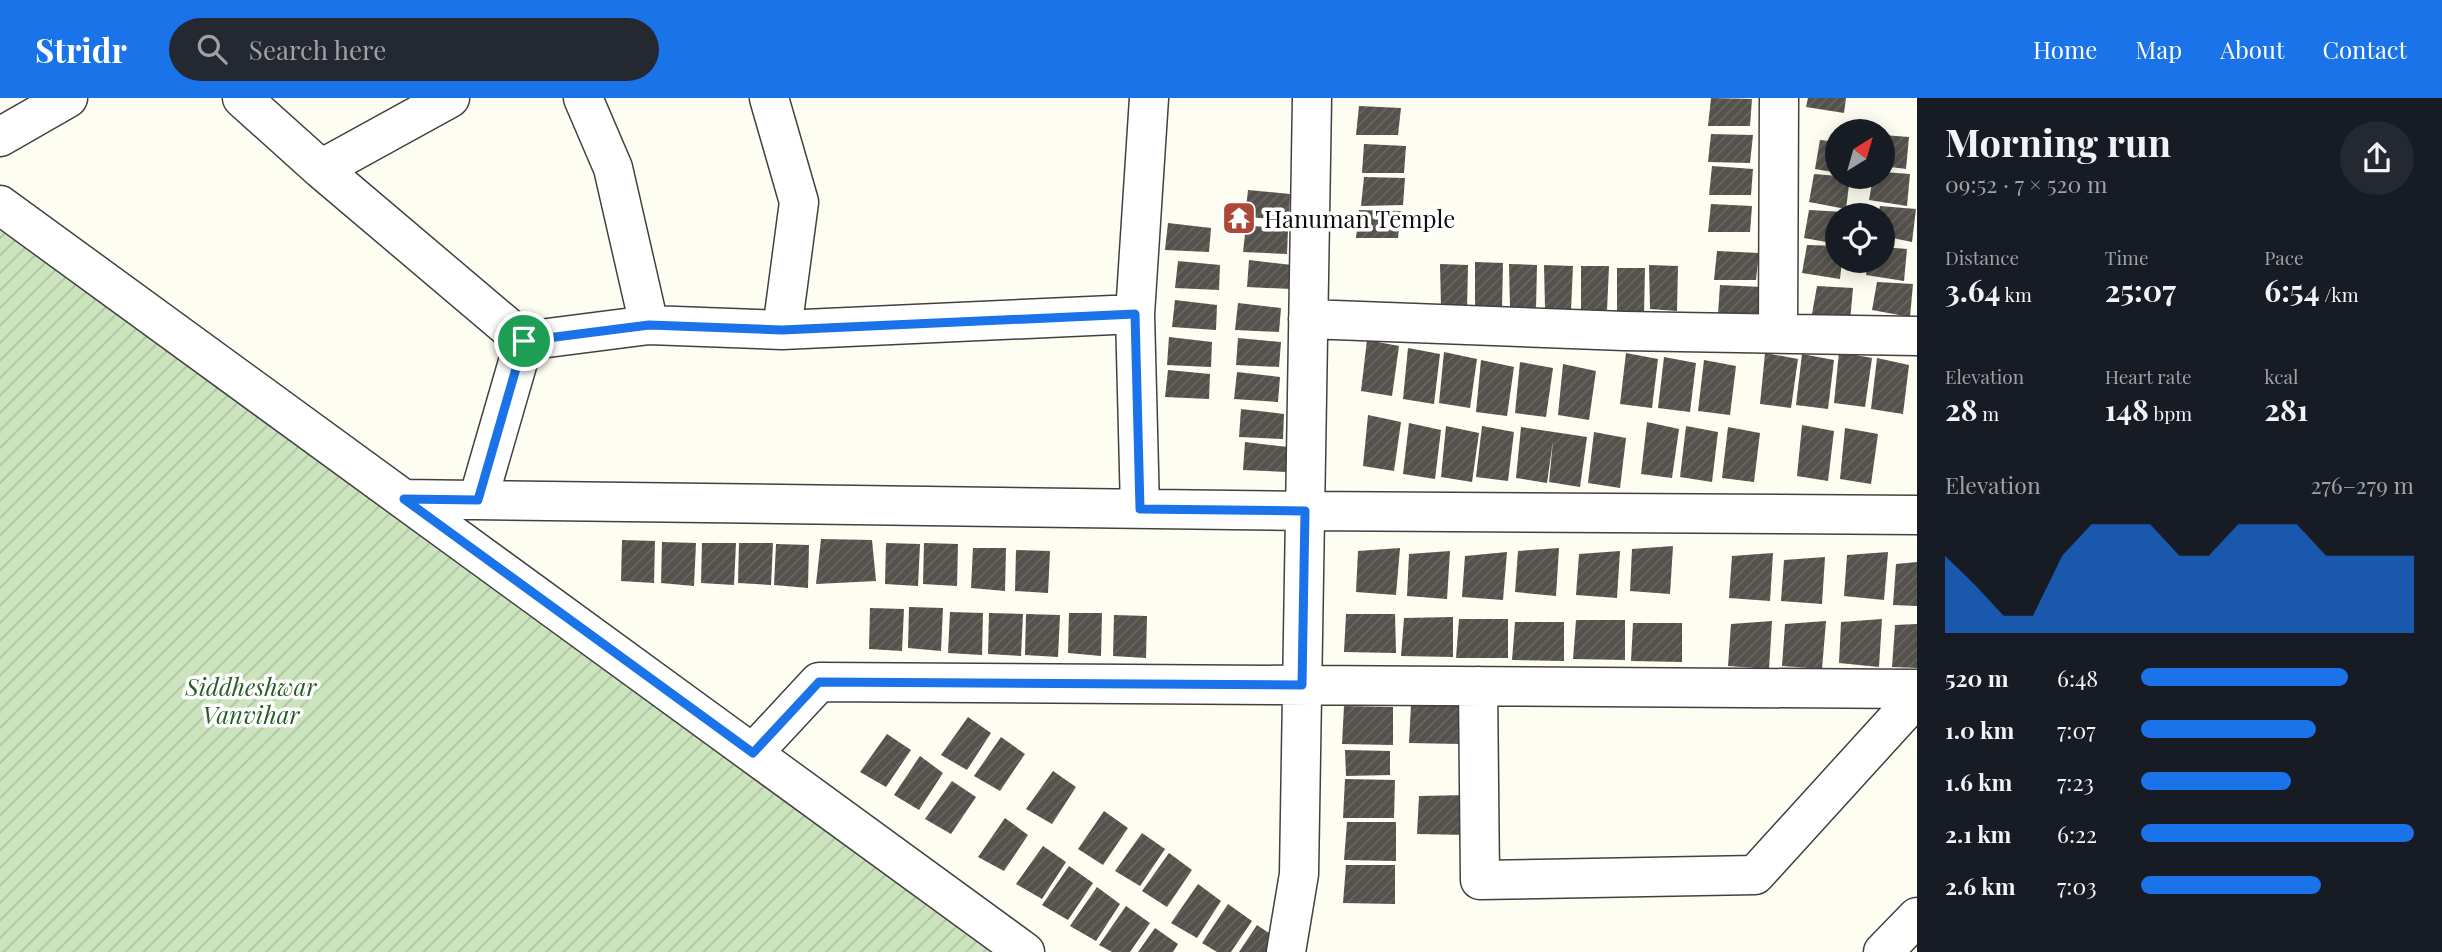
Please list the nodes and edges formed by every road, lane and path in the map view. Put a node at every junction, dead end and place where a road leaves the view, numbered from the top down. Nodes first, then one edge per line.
1 (68, 98) edge
2 (242, 98) edge
3 (450, 98) edge
4 (583, 98) edge
5 (769, 98) edge
6 (1149, 98) edge
7 (1312, 98) edge
8 (1779, 98) edge
9 (0, 137) edge
10 (321, 169) junction
11 (0, 205) edge
12 (1135, 314) junction
13 (1308, 318) junction
14 (649, 325) junction
15 (782, 330) junction
16 (1779, 332) junction
17 (1917, 336) edge
18 (524, 341) junction
19 (404, 499) junction
20 (478, 500) junction
21 (1140, 509) junction
22 (1305, 511) junction
23 (1917, 515) edge
24 (1302, 685) junction
25 (1478, 686) junction
26 (1917, 689) edge
27 (1917, 697) edge
28 (753, 753) junction
29 (1917, 917) edge
30 (1025, 952) edge
31 (1286, 952) edge
32 (1883, 952) edge

1 - 9 street
2 - 10 street
3 - 10 street
4 - 14 street
5 - 15 street
6 - 12 street
7 - 13 street
8 - 16 street
10 - 18 street
11 - 19 street
12 - 15 street
12 - 21 street
13 - 16 street
13 - 22 street
14 - 15 street
14 - 18 street
16 - 17 street
18 - 20 street
19 - 20 street
19 - 28 street
20 - 21 street
21 - 22 street
22 - 23 street
22 - 24 street
24 - 25 street
24 - 28 street
24 - 31 street
25 - 26 street
25 - 27 street
28 - 30 street
29 - 32 street

